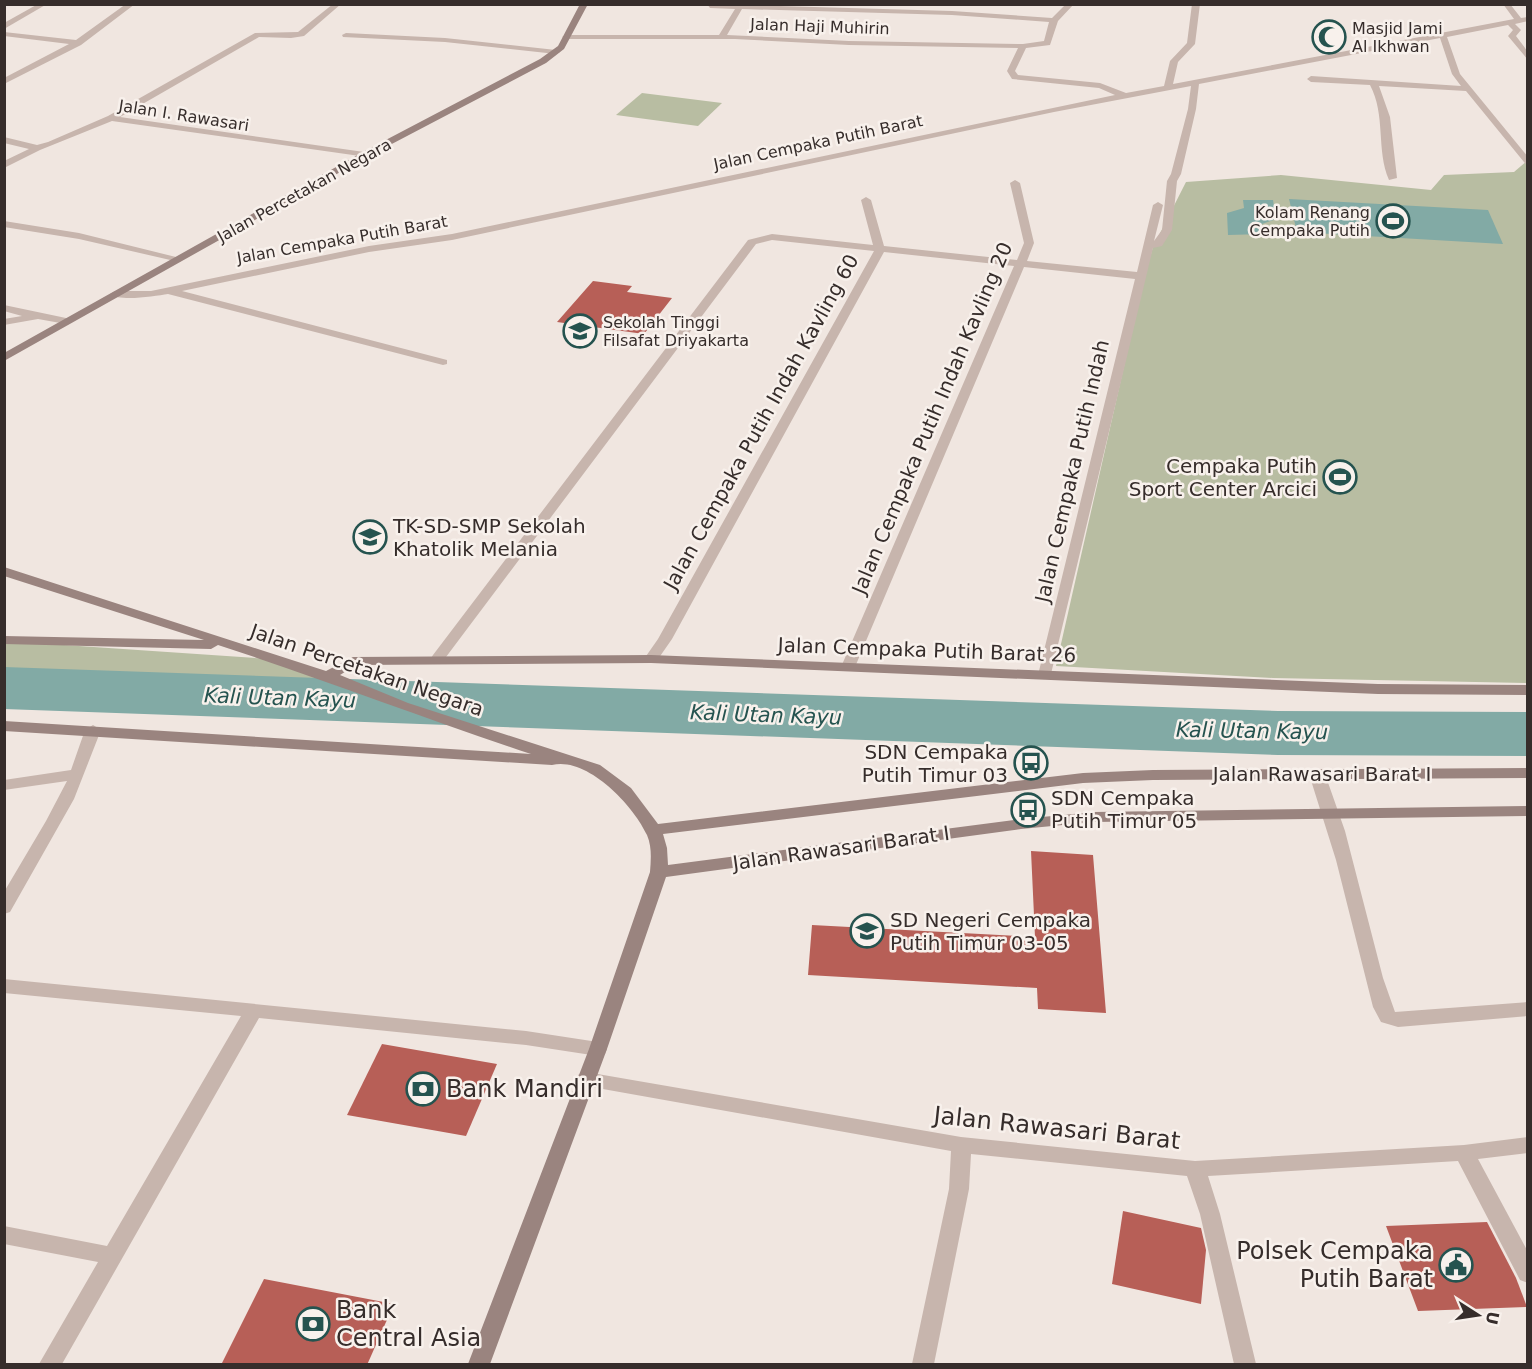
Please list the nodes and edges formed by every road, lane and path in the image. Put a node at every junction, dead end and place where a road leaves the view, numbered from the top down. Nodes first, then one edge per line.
1 (44, 4) edge
2 (132, 4) edge
3 (338, 4) edge
4 (584, 4) edge
5 (1071, 4) edge
6 (1196, 4) edge
7 (1506, 4) edge
8 (710, 6) edge
9 (740, 7) junction
10 (1054, 20) junction
11 (1518, 23) edge
12 (4, 27) edge
13 (1527, 31) edge
14 (4, 34) edge
15 (346, 35) dead end
16 (1443, 36) junction
17 (566, 37) junction
18 (722, 37) junction
19 (78, 43) junction
20 (1023, 46) junction
21 (556, 52) junction
22 (1527, 58) edge
23 (1311, 79) dead end
24 (4, 82) edge
25 (1372, 83) junction
26 (1194, 84) junction
27 (1167, 89) junction
28 (1467, 89) junction
29 (1126, 96) junction
30 (111, 118) junction
31 (4, 140) edge
32 (1510, 141) junction
33 (1527, 141) edge
34 (37, 147) junction
35 (364, 155) junction
36 (1527, 164) edge
37 (4, 165) edge
38 (1392, 178) dead end
39 (1015, 183) dead end
40 (866, 200) dead end
41 (1158, 205) dead end
42 (4, 224) edge
43 (1149, 245) junction
44 (880, 250) junction
45 (179, 259) junction
46 (1020, 265) junction
47 (1140, 276) junction
48 (168, 290) junction
49 (115, 294) junction
50 (4, 308) edge
51 (38, 316) junction
52 (66, 321) junction
53 (4, 322) edge
54 (4, 358) edge
55 (443, 362) dead end
56 (4, 571) edge
57 (4, 640) edge
58 (227, 645) junction
59 (438, 658) junction
60 (651, 659) junction
61 (848, 667) junction
62 (1046, 675) junction
63 (328, 676) junction
64 (1527, 690) edge
65 (4, 726) edge
66 (93, 730) junction
67 (571, 761) junction
68 (1527, 772) edge
69 (77, 774) junction
70 (1317, 774) junction
71 (4, 785) edge
72 (1527, 811) edge
73 (1332, 814) junction
74 (652, 830) junction
75 (659, 872) junction
76 (4, 908) edge
77 (4, 986) edge
78 (1527, 1009) edge
79 (253, 1012) junction
80 (598, 1049) junction
81 (585, 1079) junction
82 (961, 1145) junction
83 (1527, 1145) edge
84 (1464, 1154) junction
85 (1195, 1169) junction
86 (4, 1235) edge
87 (114, 1256) junction
88 (1527, 1274) edge
89 (51, 1365) edge
90 (478, 1365) edge
91 (923, 1365) edge
92 (1245, 1365) edge

1 - 12 street
2 - 19 street
3 - 30 street
4 - 17 street, Jalan Percetakan Negara
5 - 10 street
6 - 27 street
7 - 11 street
8 - 9 street
9 - 10 street
9 - 18 street
10 - 20 street, Jalan Haji Muhirin
11 - 13 street, Jalan Cempaka Putih Barat
11 - 16 street, Jalan Cempaka Putih Barat
11 - 22 street
14 - 19 street
15 - 21 street
16 - 26 street, Jalan Cempaka Putih Barat
16 - 28 street
17 - 18 street, Jalan Haji Muhirin
17 - 21 street, Jalan Percetakan Negara
18 - 20 street, Jalan Haji Muhirin
19 - 24 street
20 - 29 street
21 - 35 street, Jalan Percetakan Negara
23 - 25 street
25 - 28 street
25 - 38 street
26 - 27 street, Jalan Cempaka Putih Barat
26 - 43 street
27 - 29 street, Jalan Cempaka Putih Barat
28 - 32 street
29 - 48 street, Jalan Cempaka Putih Barat
30 - 34 street, Jalan I. Rawasari
30 - 35 street, Jalan I. Rawasari
31 - 34 street
32 - 33 street
32 - 36 street
34 - 37 street, Jalan I. Rawasari
35 - 45 street, Jalan Percetakan Negara
39 - 46 street, Jalan Cempaka Putih Indah Kavling 20
40 - 44 street, Jalan Cempaka Putih Indah Kavling 60
41 - 43 street, Jalan Cempaka Putih Indah
42 - 45 street
43 - 47 street, Jalan Cempaka Putih Indah
44 - 46 street
44 - 59 street
44 - 60 street, Jalan Cempaka Putih Indah Kavling 60
45 - 49 street, Jalan Percetakan Negara
46 - 47 street
46 - 61 street, Jalan Cempaka Putih Indah Kavling 20
47 - 62 street, Jalan Cempaka Putih Indah
48 - 49 street, Jalan Cempaka Putih Barat
48 - 55 street
49 - 52 street, Jalan Percetakan Negara
50 - 51 street
51 - 52 street
51 - 53 street
52 - 54 street, Jalan Percetakan Negara
56 - 58 street, Jalan Percetakan Negara
57 - 58 street
58 - 63 street, Jalan Percetakan Negara
59 - 60 street, Jalan Cempaka Putih Barat 26
59 - 63 street, Jalan Cempaka Putih Barat 26
60 - 61 street, Jalan Cempaka Putih Barat 26
61 - 62 street, Jalan Cempaka Putih Barat 26
62 - 64 street, Jalan Cempaka Putih Barat 26
63 - 67 street, Jalan Percetakan Negara
65 - 66 street
66 - 67 street
66 - 69 street
67 - 74 street, Jalan Percetakan Negara
68 - 70 street, Jalan Rawasari Barat I
69 - 71 street
69 - 76 street
70 - 73 street
70 - 74 street, Jalan Rawasari Barat I
72 - 73 street, Jalan Rawasari Barat I
73 - 75 street, Jalan Rawasari Barat I
73 - 78 street
74 - 75 street, Jalan Percetakan Negara
75 - 80 street
77 - 79 street
79 - 80 street
79 - 87 street
80 - 81 street
81 - 82 street, Jalan Rawasari Barat
81 - 90 street
82 - 85 street, Jalan Rawasari Barat
82 - 91 street
83 - 84 street, Jalan Rawasari Barat
84 - 85 street, Jalan Rawasari Barat
84 - 88 street
85 - 92 street
86 - 87 street
87 - 89 street

